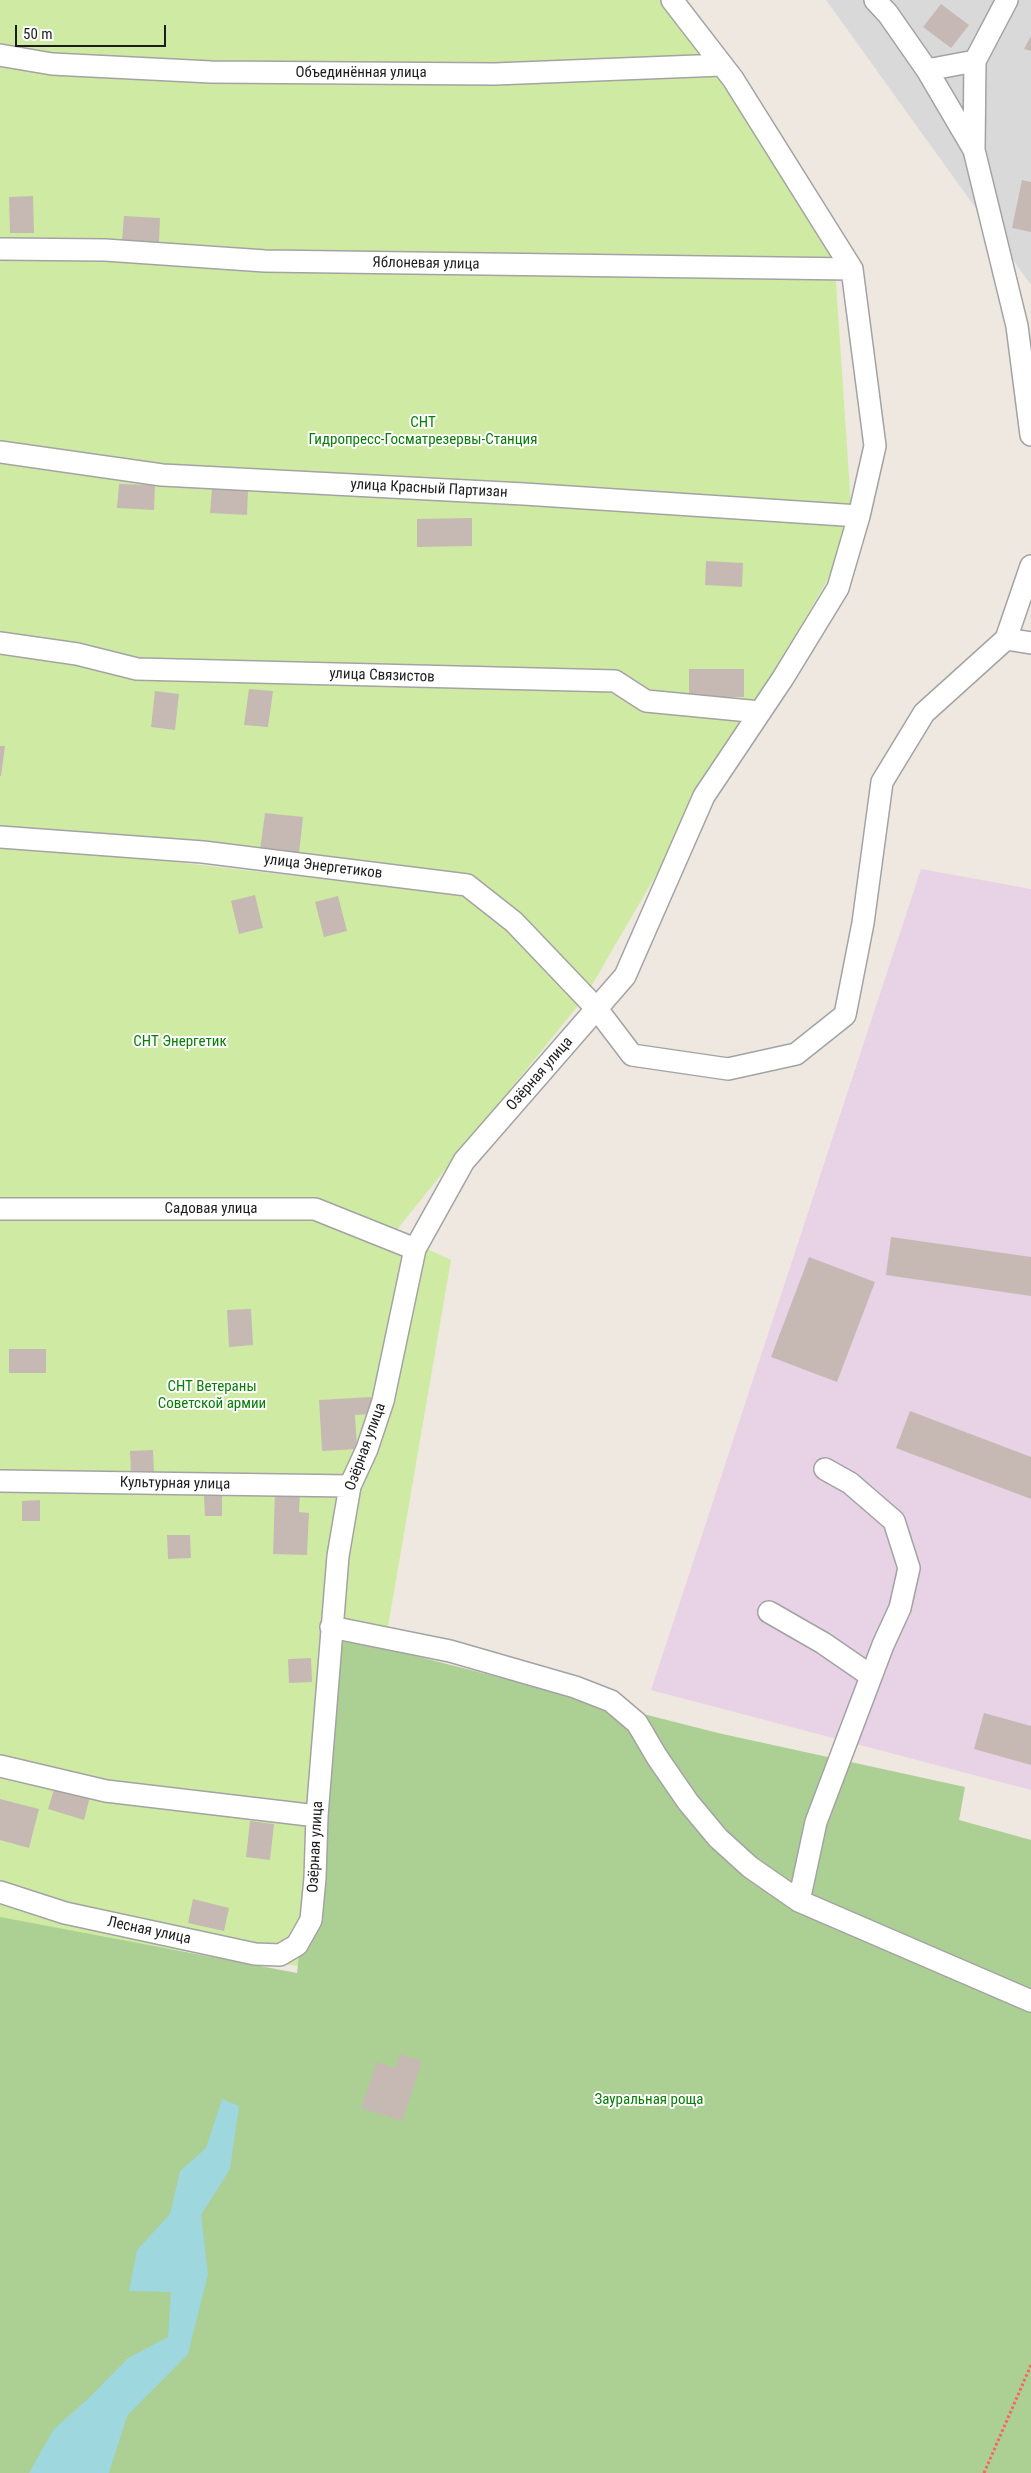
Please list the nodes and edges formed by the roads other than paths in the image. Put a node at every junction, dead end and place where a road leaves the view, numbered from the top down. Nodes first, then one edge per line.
1 (672, 0) edge
2 (875, 0) edge
3 (1007, 0) edge
4 (0, 55) edge
5 (976, 61) junction
6 (722, 65) junction
7 (927, 70) junction
8 (974, 150) junction
9 (0, 249) edge
10 (852, 269) junction
11 (1031, 435) edge
12 (0, 452) edge
13 (859, 516) junction
14 (1031, 566) edge
15 (1006, 639) junction
16 (0, 642) edge
17 (1031, 643) edge
18 (760, 712) junction
19 (0, 838) edge
20 (597, 1009) junction
21 (0, 1209) edge
22 (415, 1249) junction
23 (825, 1469) dead end
24 (0, 1481) edge
25 (350, 1486) junction
26 (769, 1612) dead end
27 (331, 1627) junction
28 (871, 1676) junction
29 (0, 1766) edge
30 (317, 1816) junction
31 (0, 1892) edge
32 (799, 1901) junction
33 (297, 1945) joint
34 (1031, 2001) edge

1 - 6 street
2 - 7 street
3 - 5 street
4 - 6 street, Объединённая улица
5 - 7 street
5 - 8 street
6 - 10 street
7 - 8 street
8 - 11 street
9 - 10 street, Яблоневая улица
10 - 13 street, Озёрная улица
12 - 13 street, улица Красный Партизан
13 - 18 street, Озёрная улица
14 - 15 street
15 - 17 street
15 - 20 street, улица Энергетиков
16 - 18 street, улица Связистов
18 - 20 street, Озёрная улица
19 - 20 street, улица Энергетиков
20 - 22 street, Озёрная улица
21 - 22 street, Садовая улица
22 - 25 street, Озёрная улица
23 - 28 street
24 - 25 street, Культурная улица
25 - 27 street, Озёрная улица
26 - 28 street
27 - 30 street, Озёрная улица
27 - 32 street
28 - 32 street
29 - 30 street
30 - 33 street, Озёрная улица
31 - 33 street, Лесная улица
32 - 34 street

